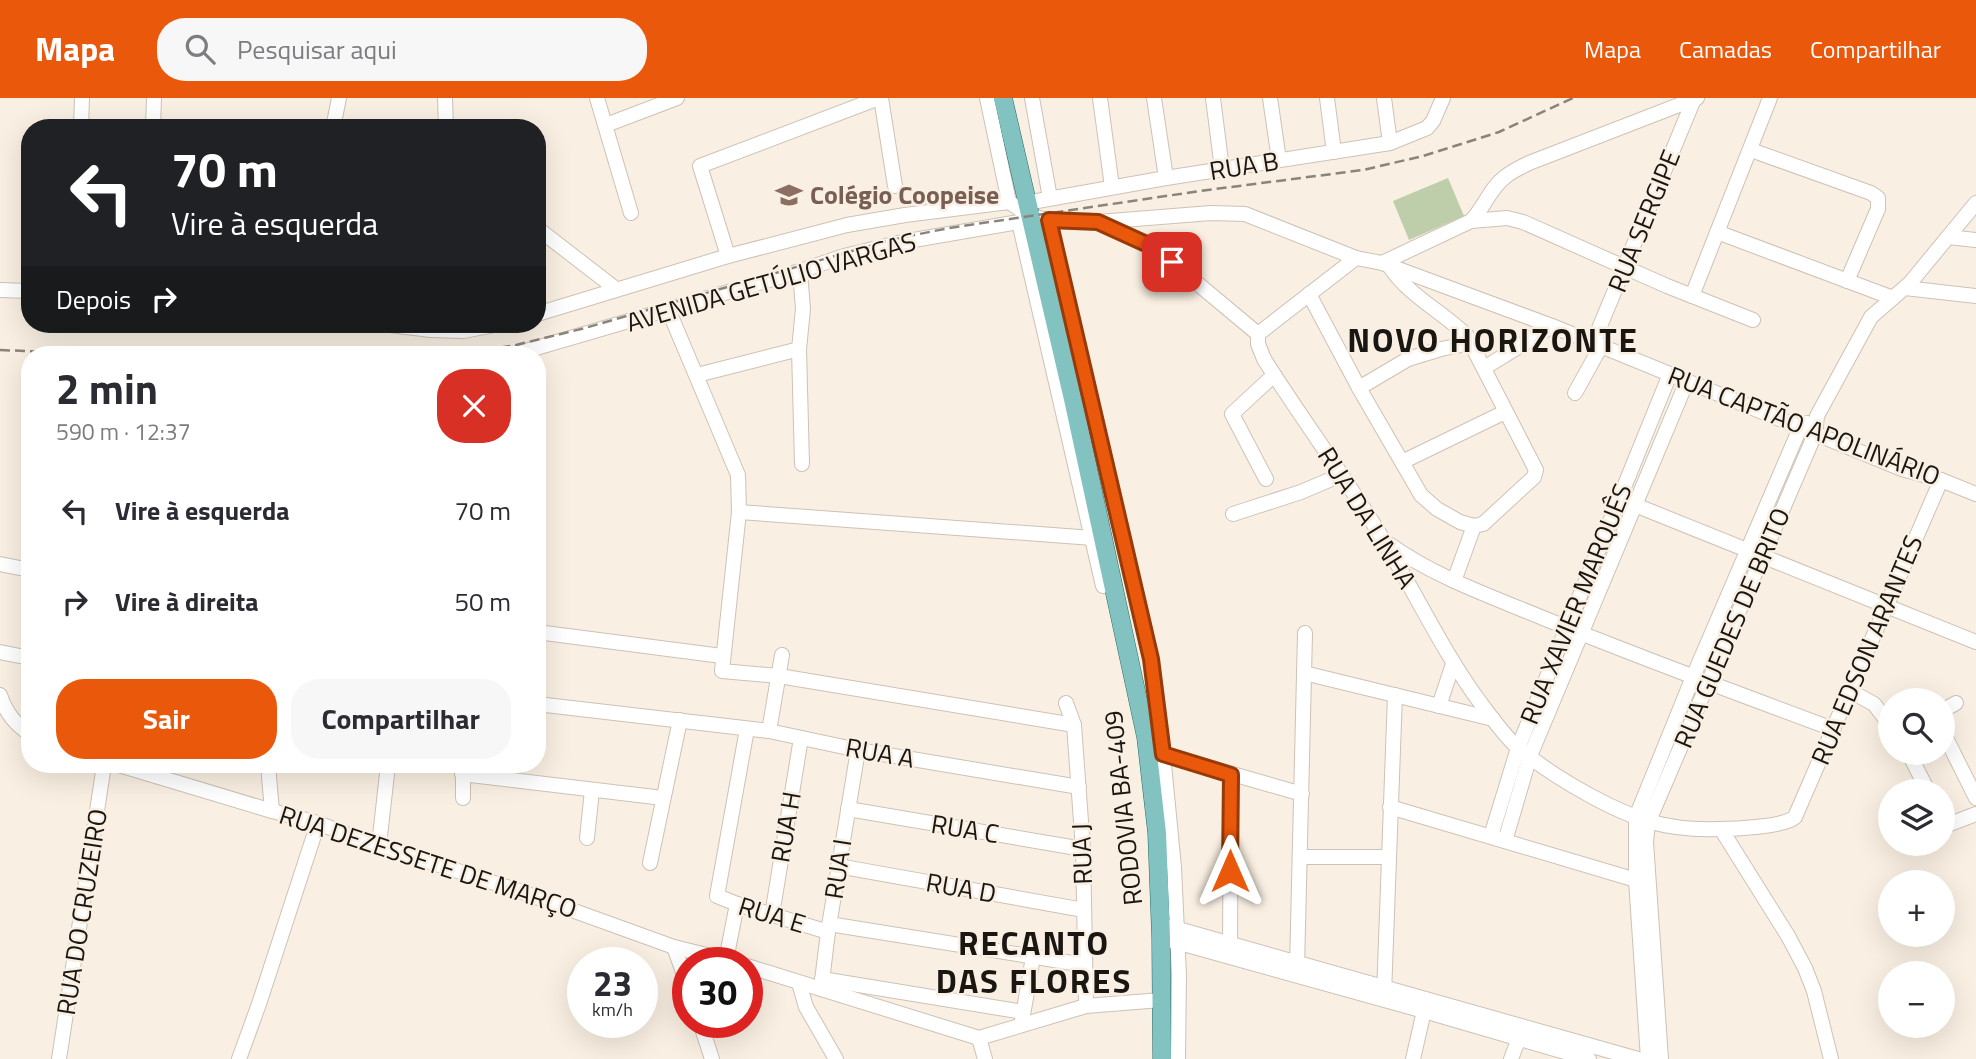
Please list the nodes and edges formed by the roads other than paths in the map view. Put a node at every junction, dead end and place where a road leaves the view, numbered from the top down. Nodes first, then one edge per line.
1 (82, 98) edge
2 (154, 98) edge
3 (339, 98) edge
4 (445, 98) edge
5 (597, 98) edge
6 (677, 98) edge
7 (880, 98) edge
8 (1032, 98) edge
9 (1100, 98) edge
10 (1154, 98) edge
11 (1213, 98) edge
12 (1270, 98) edge
13 (1327, 98) edge
14 (1384, 98) edge
15 (1443, 98) edge
16 (1695, 98) edge
17 (1770, 98) edge
18 (998, 100) edge
19 (81, 119) edge
20 (153, 119) edge
21 (335, 119) edge
22 (446, 119) edge
23 (606, 125) junction
24 (1390, 142) junction
25 (1751, 150) junction
26 (1334, 152) junction
27 (1279, 160) junction
28 (1223, 169) junction
29 (1166, 177) junction
30 (895, 186) dead end
31 (1112, 187) junction
32 (1050, 198) junction
33 (1976, 203) edge
34 (631, 213) dead end
35 (1027, 214) junction
36 (1471, 221) junction
37 (1098, 222) junction
38 (1717, 232) junction
39 (546, 235) edge
40 (1948, 237) junction
41 (1976, 240) edge
42 (728, 256) junction
43 (1356, 258) junction
44 (1386, 265) junction
45 (1625, 268) junction
46 (800, 271) junction
47 (1847, 281) junction
48 (1905, 288) junction
49 (616, 289) junction
50 (0, 290) edge
51 (21, 291) edge
52 (1309, 294) junction
53 (1692, 296) junction
54 (1976, 296) edge
55 (1892, 298) junction
56 (668, 309) junction
57 (546, 311) edge
58 (1753, 320) dead end
59 (1552, 326) junction
60 (1258, 334) junction
61 (1471, 343) junction
62 (1597, 344) junction
63 (543, 346) edge
64 (799, 349) junction
65 (1484, 368) junction
66 (1670, 374) junction
67 (697, 375) junction
68 (1274, 375) junction
69 (1687, 381) junction
70 (1359, 388) junction
71 (1576, 393) dead end
72 (1505, 412) junction
73 (1817, 416) junction
74 (1800, 428) junction
75 (1815, 434) junction
76 (1402, 462) junction
77 (802, 464) dead end
78 (1342, 475) junction
79 (1266, 479) dead end
80 (1941, 480) junction
81 (1976, 494) edge
82 (1619, 498) junction
83 (1636, 505) junction
84 (739, 512) junction
85 (1233, 514) dead end
86 (1474, 526) junction
87 (1099, 540) junction
88 (1385, 541) junction
89 (1747, 550) junction
90 (1763, 556) junction
91 (0, 564) edge
92 (21, 568) edge
93 (1454, 581) junction
94 (1103, 586) dead end
95 (1886, 605) junction
96 (1567, 628) junction
97 (546, 633) edge
98 (1306, 633) dead end
99 (1582, 634) junction
100 (1976, 642) edge
101 (0, 652) edge
102 (782, 655) dead end
103 (21, 656) edge
104 (722, 662) junction
105 (1453, 664) junction
106 (1304, 673) junction
107 (779, 676) junction
108 (1693, 677) junction
109 (1708, 683) junction
110 (1850, 691) junction
111 (0, 695) edge
112 (1395, 695) junction
113 (1066, 703) dead end
114 (546, 705) edge
115 (1439, 706) junction
116 (1878, 709) edge
117 (1493, 719) junction
118 (681, 720) junction
119 (1074, 725) junction
120 (21, 728) edge
121 (747, 729) junction
122 (1833, 729) junction
123 (769, 732) junction
124 (1146, 737) junction
125 (801, 738) junction
126 (858, 750) junction
127 (1524, 752) junction
128 (1163, 754) junction
129 (1955, 756) edge
130 (103, 773) edge
131 (146, 773) edge
132 (269, 773) edge
133 (387, 773) edge
134 (463, 773) edge
135 (488, 773) edge
136 (1231, 775) junction
137 (1079, 787) junction
138 (592, 790) junction
139 (1302, 794) junction
140 (463, 798) dead end
141 (663, 798) junction
142 (1976, 798) edge
143 (1390, 807) junction
144 (848, 809) junction
145 (272, 811) junction
146 (1976, 814) edge
147 (1642, 820) junction
148 (1792, 820) joint
149 (1955, 820) edge
150 (318, 823) junction
151 (1721, 829) junction
152 (587, 838) dead end
153 (1498, 839) junction
154 (379, 845) junction
155 (1083, 849) junction
156 (1300, 857) junction
157 (1388, 857) junction
158 (650, 863) dead end
159 (838, 866) junction
160 (1636, 880) junction
161 (737, 904) junction
162 (1084, 910) junction
163 (772, 915) junction
164 (829, 928) junction
165 (1169, 933) junction
166 (674, 947) edge
167 (732, 947) edge
168 (1230, 950) junction
169 (1033, 957) junction
170 (1085, 965) junction
171 (1297, 970) junction
172 (763, 972) edge
173 (799, 983) junction
174 (822, 984) junction
175 (1384, 994) junction
176 (1161, 1000) junction
177 (1086, 1006) junction
178 (1424, 1011) junction
179 (1022, 1018) junction
180 (705, 1038) edge
181 (979, 1038) junction
182 (1519, 1038) junction
183 (59, 1059) edge
184 (239, 1059) edge
185 (712, 1059) edge
186 (836, 1059) edge
187 (985, 1059) edge
188 (1162, 1059) edge
189 (1178, 1059) edge
190 (1413, 1059) edge
191 (1511, 1059) edge
192 (1589, 1059) edge
193 (1638, 1059) edge
194 (1648, 1059) edge
195 (1661, 1059) edge
196 (1831, 1059) edge

1 - 19 street
2 - 20 street
3 - 21 street
4 - 22 street
5 - 23 street
6 - 23 street
7 - 30 street
7 - 42 street
8 - 32 street
9 - 31 street
10 - 29 street
11 - 28 street
12 - 27 street
13 - 26 street
14 - 24 street
15 - 24 street, RUA B
16 - 36 street
16 - 45 street, RUA SERGIPE
17 - 25 street
18 - 35 main road, RODOVIA BA-409
23 - 34 street
24 - 26 street, RUA B
25 - 38 street
25 - 47 street
26 - 27 street, RUA B
27 - 28 street, RUA B
28 - 29 street, RUA B
29 - 31 street, RUA B
31 - 32 street, RUA B
32 - 35 street, RUA B
33 - 40 street
35 - 37 street, RUA CAPTÃO APOLINÁRIO
35 - 42 street, AVENIDA GETÚLIO VARGAS
35 - 46 street, AVENIDA GETÚLIO VARGAS
35 - 87 main road, RODOVIA BA-409
35 - 128 street
36 - 44 street
36 - 45 street
37 - 43 street, RUA CAPTÃO APOLINÁRIO
37 - 60 street
38 - 47 street
38 - 53 street
39 - 49 street
40 - 41 street
40 - 48 street
42 - 49 street, AVENIDA GETÚLIO VARGAS
43 - 44 street, RUA CAPTÃO APOLINÁRIO
43 - 52 street
44 - 59 street, RUA CAPTÃO APOLINÁRIO
44 - 61 street
45 - 53 street
45 - 62 street, RUA SERGIPE
46 - 56 street, AVENIDA GETÚLIO VARGAS
46 - 64 street
47 - 55 street
48 - 54 street
48 - 55 street
49 - 57 street, AVENIDA GETÚLIO VARGAS
50 - 51 street
52 - 60 street
52 - 70 street
53 - 58 street
55 - 73 street
56 - 63 street, AVENIDA GETÚLIO VARGAS
56 - 67 street
59 - 62 street, RUA CAPTÃO APOLINÁRIO
59 - 65 street
60 - 68 street, RUA DA LINHA
61 - 65 street
61 - 70 street
62 - 66 street, RUA CAPTÃO APOLINÁRIO
62 - 71 street, RUA SERGIPE
64 - 67 street
64 - 77 street
65 - 72 street
66 - 69 street, RUA CAPTÃO APOLINÁRIO
66 - 82 street, RUA XAVIER MARQUÊS
67 - 84 street
68 - 78 street, RUA DA LINHA
68 - 79 street
69 - 74 street, RUA CAPTÃO APOLINÁRIO
69 - 83 street, RUA XAVIER MARQUÊS
70 - 76 street
72 - 76 street
72 - 86 street
73 - 74 street
73 - 75 street, RUA GUEDES DE BRITO
74 - 75 street, RUA CAPTÃO APOLINÁRIO
74 - 89 street, RUA GUEDES DE BRITO
75 - 80 street, RUA CAPTÃO APOLINÁRIO
75 - 90 street, RUA GUEDES DE BRITO
76 - 86 street
78 - 85 street
78 - 88 street, RUA DA LINHA
80 - 81 street, RUA CAPTÃO APOLINÁRIO
80 - 95 street, RUA EDSON ARANTES
82 - 83 street
82 - 96 street, RUA XAVIER MARQUÊS
83 - 89 street
83 - 99 street, RUA XAVIER MARQUÊS
84 - 87 street
84 - 104 street
86 - 93 street
87 - 94 street
87 - 124 main road, RODOVIA BA-409
88 - 93 street
88 - 105 street, RUA DA LINHA
89 - 90 street
89 - 108 street, RUA GUEDES DE BRITO
90 - 95 street
90 - 109 street, RUA GUEDES DE BRITO
91 - 92 street
93 - 96 street
95 - 100 street
95 - 110 street, RUA EDSON ARANTES
96 - 99 street
96 - 127 street, RUA XAVIER MARQUÊS
97 - 104 street
98 - 106 street
99 - 108 street
99 - 127 street, RUA XAVIER MARQUÊS
101 - 103 street
102 - 107 street
104 - 107 street
105 - 115 street
105 - 117 street, RUA DA LINHA
106 - 112 street
106 - 139 street
107 - 119 street
107 - 123 street
108 - 109 street
108 - 147 street, RUA GUEDES DE BRITO
109 - 122 street
109 - 147 street, RUA GUEDES DE BRITO
110 - 116 street
110 - 122 street, RUA EDSON ARANTES
111 - 120 street
112 - 115 street
112 - 143 street
113 - 119 street, RUA J
114 - 118 street, RUA A
115 - 117 street
117 - 127 street, RUA DA LINHA
118 - 121 street, RUA A
118 - 141 street
119 - 137 street, RUA J
121 - 123 street, RUA A
121 - 161 street, RUA E
122 - 148 street, RUA EDSON ARANTES
123 - 125 street, RUA A
124 - 128 street
124 - 165 main road, RODOVIA BA-409
125 - 126 street, RUA A
125 - 163 street, RUA H
126 - 137 street, RUA A
126 - 144 street, RUA I
127 - 147 street, RUA DA LINHA
127 - 153 street, RUA XAVIER MARQUÊS
128 - 136 street
128 - 165 street
129 - 142 street
130 - 183 street, RUA DO CRUZEIRO
131 - 145 street, RUA DEZESSETE DE MARÇO
132 - 145 street
133 - 154 street
134 - 140 street
135 - 138 street
136 - 139 street
136 - 168 street
137 - 155 street, RUA J
138 - 141 street
138 - 152 street
139 - 156 street
141 - 158 street
143 - 153 street
143 - 157 street
144 - 155 street, RUA C
144 - 159 street, RUA I
145 - 150 street, RUA DEZESSETE DE MARÇO
146 - 149 street
147 - 151 street, RUA DA LINHA
147 - 160 street
147 - 195 street
148 - 151 street, RUA DA LINHA
150 - 154 street, RUA DEZESSETE DE MARÇO
150 - 184 street
151 - 196 street
153 - 160 street
154 - 166 street, RUA DEZESSETE DE MARÇO
155 - 162 street, RUA J
156 - 157 street
156 - 171 street
157 - 175 street
159 - 162 street, RUA D
159 - 164 street, RUA I
160 - 194 street
161 - 163 street, RUA E
161 - 167 street
162 - 170 street, RUA J
163 - 164 street, RUA E
164 - 169 street, RUA E
164 - 174 street, RUA I
165 - 168 street
165 - 176 main road, RODOVIA BA-409
165 - 189 street
168 - 171 street
169 - 170 street, RUA E
169 - 179 street
170 - 177 street, RUA J
171 - 175 street
172 - 173 street
173 - 174 street
173 - 186 street
174 - 179 street
174 - 181 street
175 - 178 street
175 - 193 street
176 - 177 street
176 - 188 main road, RODOVIA BA-409
177 - 179 street
178 - 182 street
178 - 190 street
179 - 181 street
180 - 185 street
181 - 187 street
182 - 191 street
182 - 192 street

